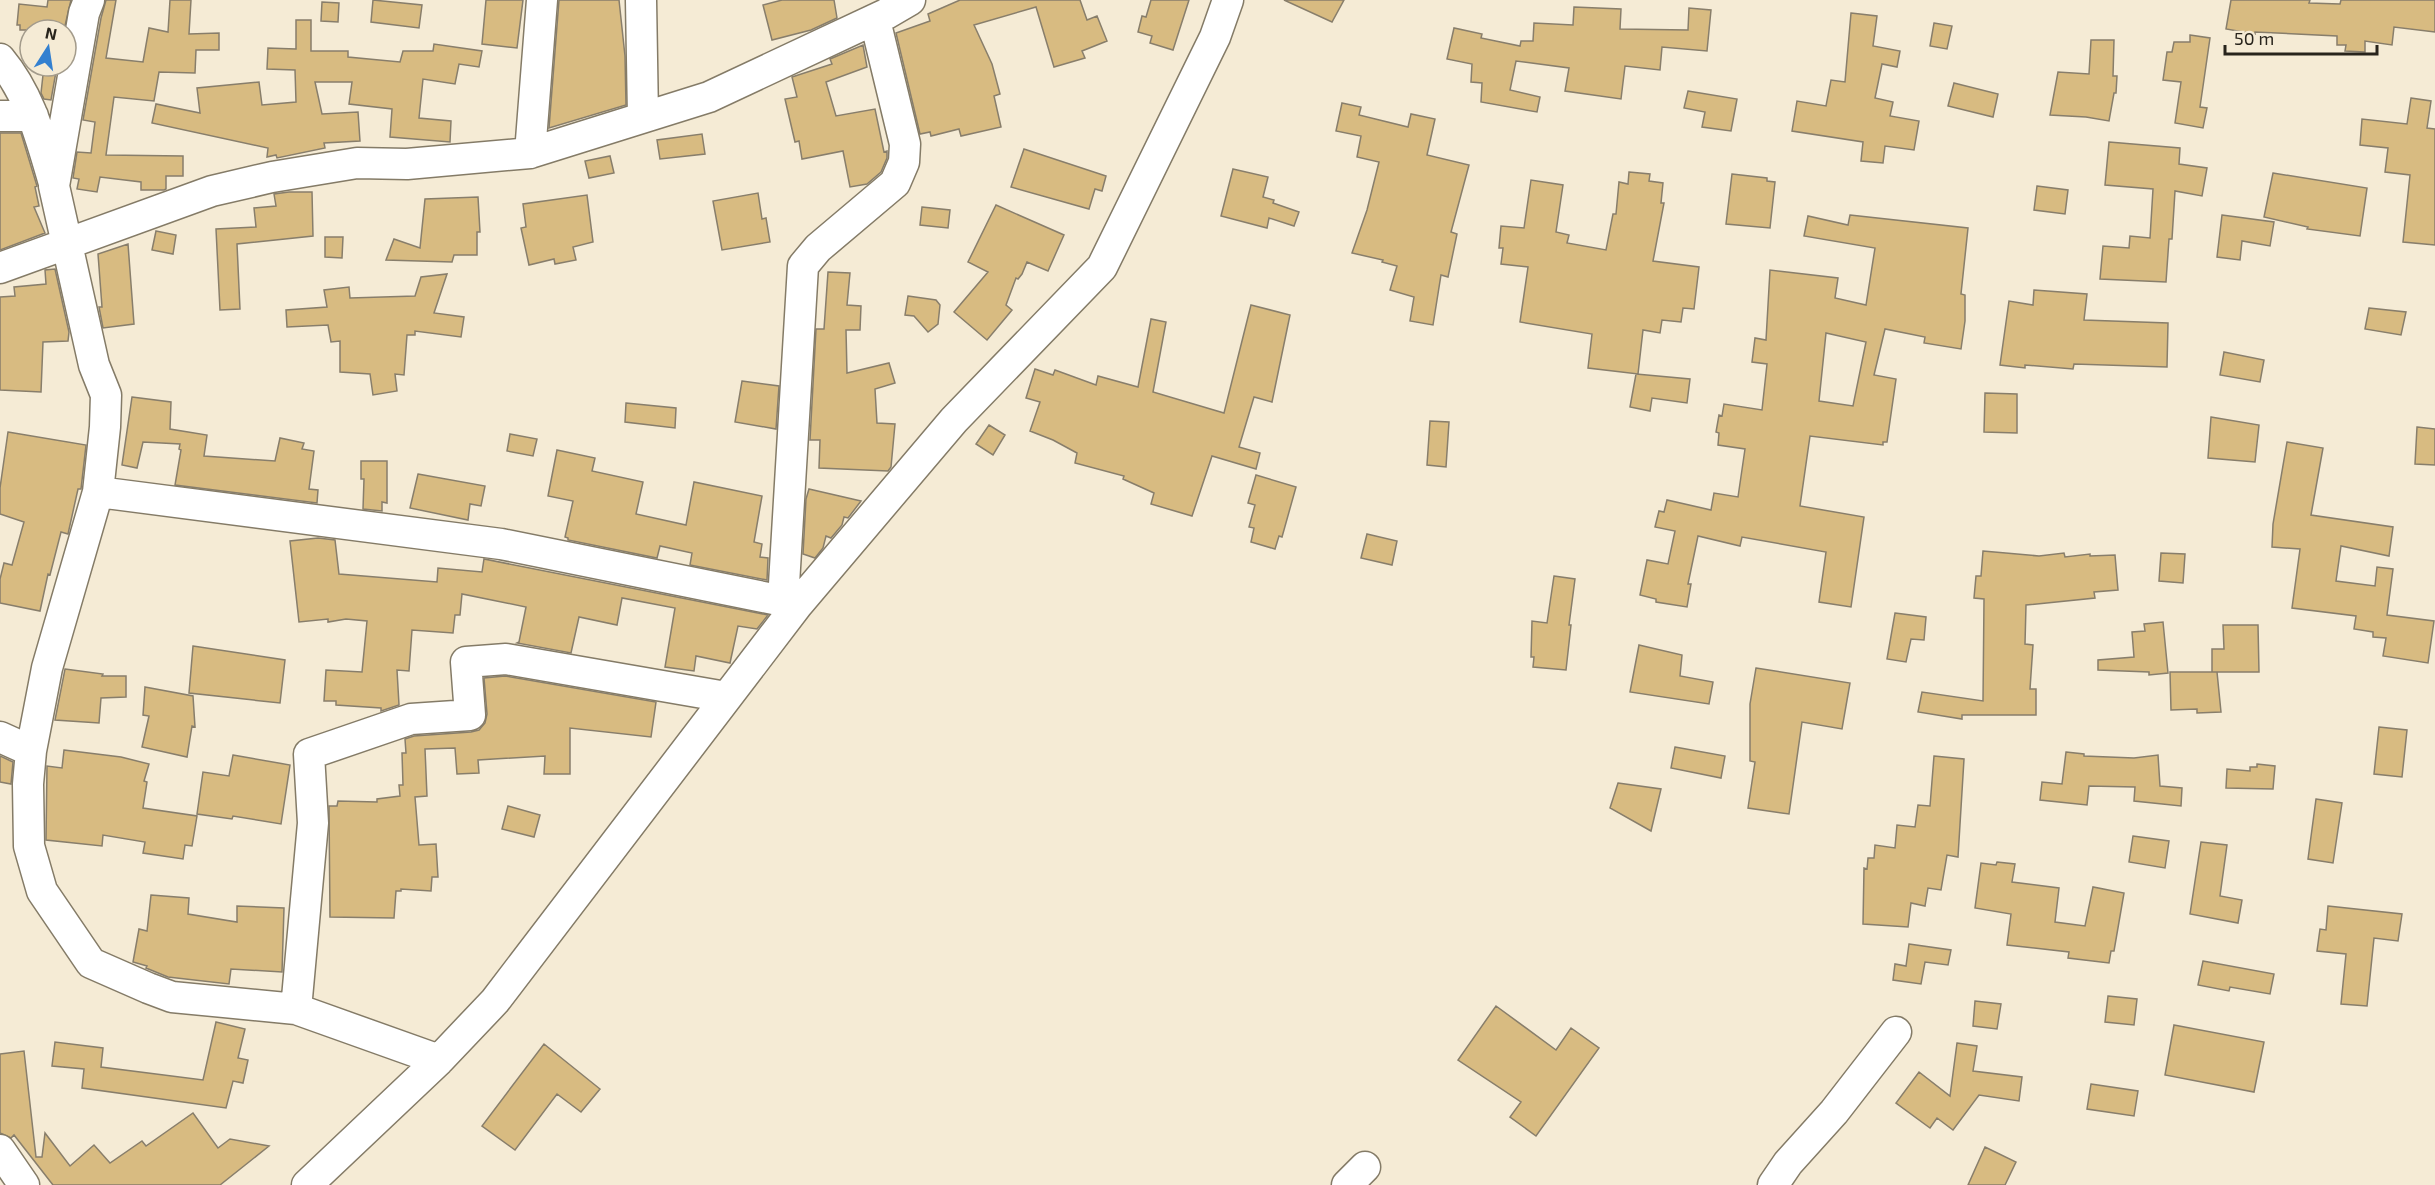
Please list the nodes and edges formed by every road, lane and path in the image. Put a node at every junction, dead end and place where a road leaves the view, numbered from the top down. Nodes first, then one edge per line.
1 (89, 0) edge
2 (542, 0) edge
3 (641, 0) edge
4 (1228, 0) edge
5 (889, 8) edge
6 (0, 59) edge
7 (0, 116) edge
8 (33, 116) junction
9 (643, 117) junction
10 (530, 153) junction
11 (54, 186) junction
12 (66, 242) junction
13 (0, 268) edge
14 (98, 492) junction
15 (791, 602) junction
16 (726, 697) junction
17 (0, 737) edge
18 (31, 751) junction
19 (296, 1009) junction
20 (1896, 1032) dead end
21 (439, 1060) junction
22 (0, 1150) edge
23 (24, 1185) edge
24 (307, 1185) edge
25 (1773, 1185) edge

1 - 11 street
2 - 10 street
3 - 9 street
4 - 15 street
5 - 9 street
5 - 15 street
6 - 8 street
7 - 8 street
8 - 11 street
9 - 10 street
10 - 12 street
11 - 12 street
12 - 13 street
12 - 14 street
14 - 15 street
14 - 18 street
15 - 16 street
16 - 19 street
16 - 21 street
17 - 18 street
18 - 19 street
19 - 21 street
20 - 25 street
21 - 24 street
22 - 23 street

